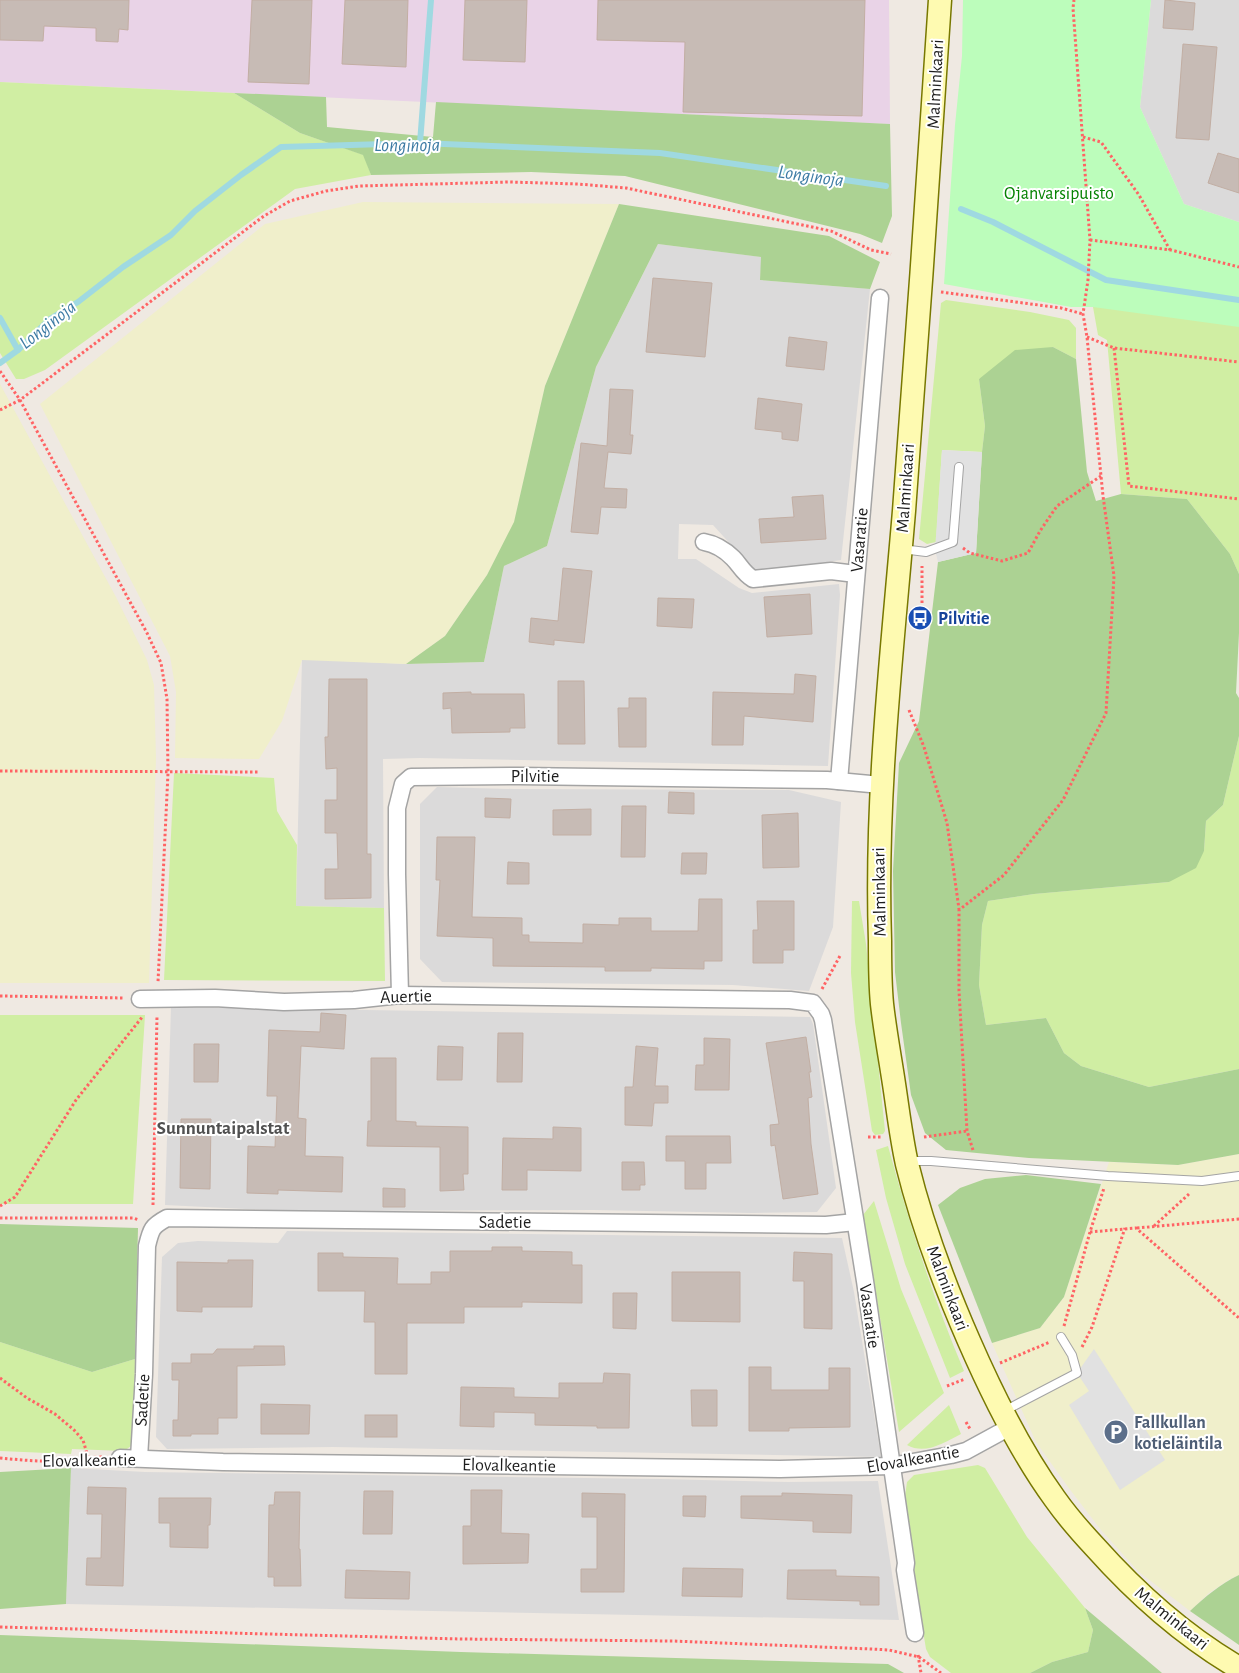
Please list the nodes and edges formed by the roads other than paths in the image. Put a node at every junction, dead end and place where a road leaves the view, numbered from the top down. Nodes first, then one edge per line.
1 (940, 0) edge
2 (880, 298) dead end
3 (959, 467) dead end
4 (704, 542) dead end
5 (901, 549) junction
6 (856, 574) junction
7 (838, 781) junction
8 (881, 785) junction
9 (400, 995) junction
10 (140, 998) road end
11 (813, 1003) joint
12 (906, 1161) junction
13 (1239, 1176) edge
14 (855, 1222) junction
15 (1061, 1337) road end
16 (1006, 1420) junction
17 (120, 1458) road end
18 (139, 1458) junction
19 (891, 1466) junction
20 (915, 1633) dead end
21 (1239, 1668) edge

1 - 5 main road, Malminkaari
2 - 6 street, Vasaratie
3 - 5 lane
4 - 6 street
5 - 8 main road, Malminkaari
6 - 7 street, Vasaratie
7 - 8 street, Pilvitie
7 - 9 street, Pilvitie
8 - 12 main road, Malminkaari
9 - 10 street, Auertie
9 - 11 street, Auertie
11 - 14 street, Vasaratie
12 - 13 lane
12 - 16 main road, Malminkaari
14 - 18 street, Sadetie
14 - 19 street, Vasaratie
15 - 16 lane
16 - 19 street, Elovalkeantie
16 - 21 main road, Malminkaari
17 - 18 street, Elovalkeantie
18 - 19 street, Elovalkeantie
19 - 20 street, Vasaratie

